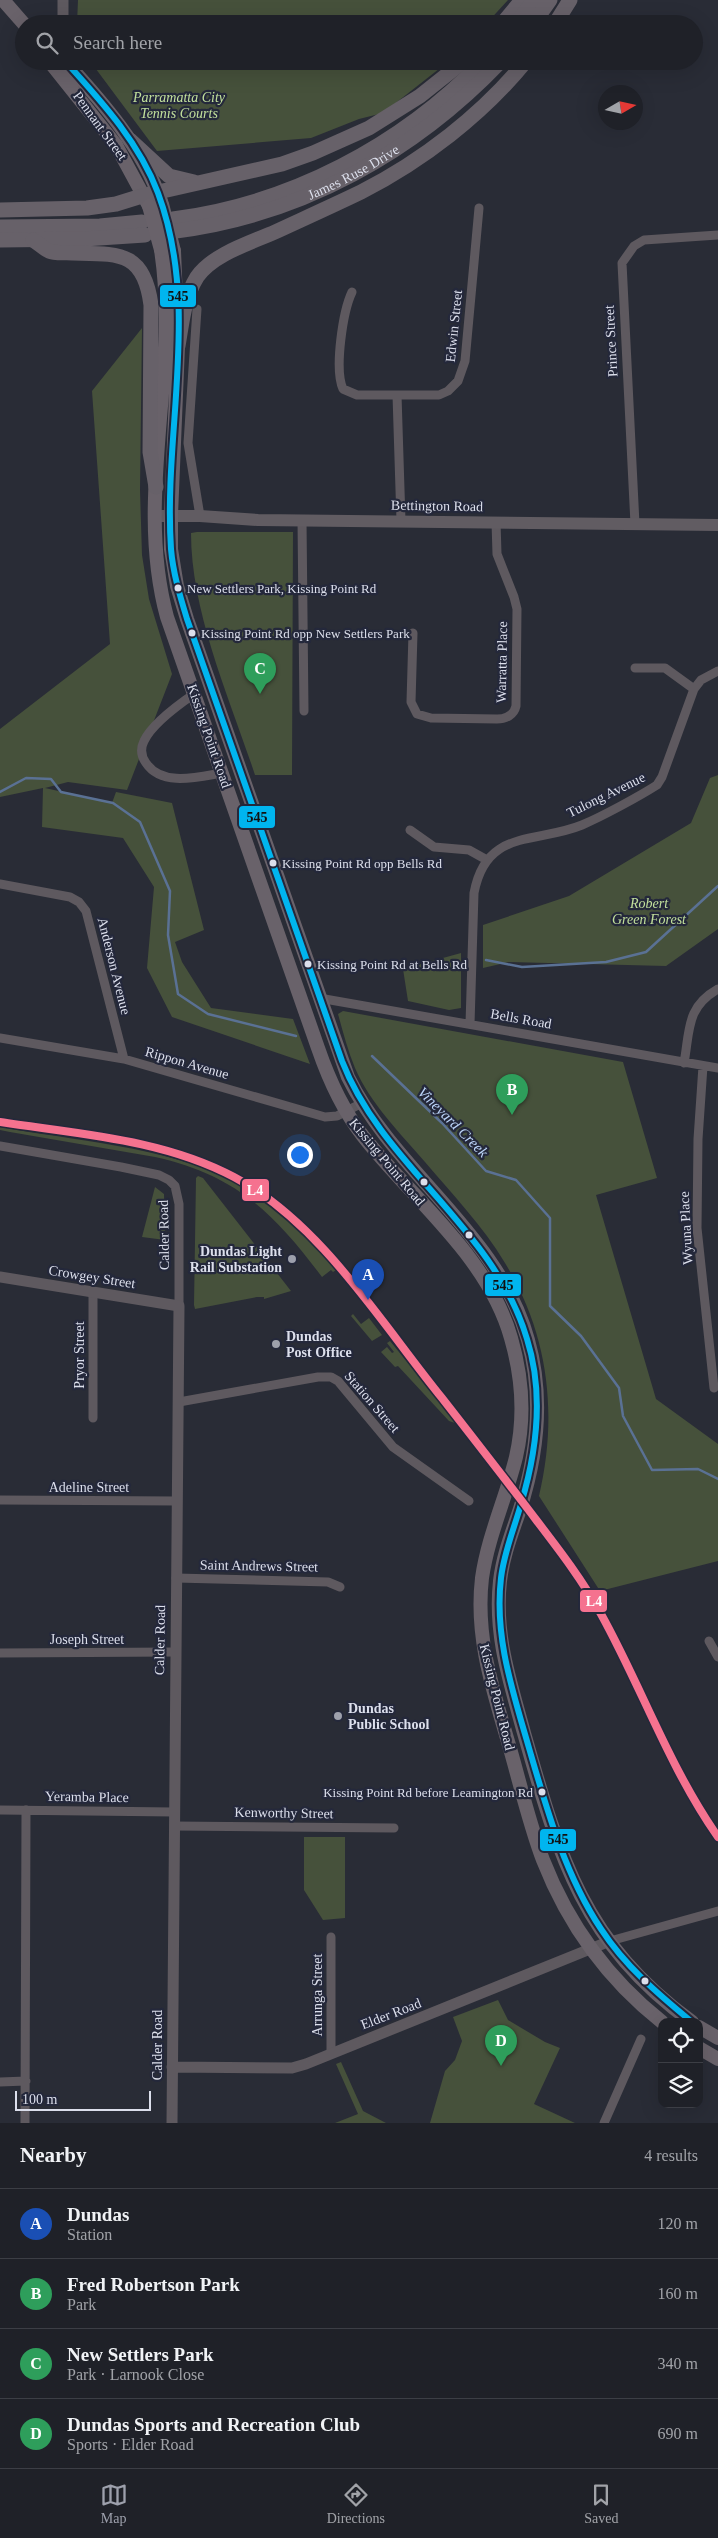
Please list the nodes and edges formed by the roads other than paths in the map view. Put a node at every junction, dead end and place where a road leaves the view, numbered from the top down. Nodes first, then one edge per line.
1 (3, 0) edge
2 (63, 0) edge
3 (522, 0) edge
4 (534, 0) edge
5 (550, 0) edge
6 (570, 0) edge
7 (16, 15) edge
8 (63, 15) edge
9 (510, 15) edge
10 (523, 15) edge
11 (539, 15) edge
12 (560, 15) edge
13 (65, 70) edge
14 (67, 70) edge
15 (453, 70) edge
16 (474, 70) edge
17 (492, 70) edge
18 (517, 70) edge
19 (130, 140) junction
20 (198, 182) junction
21 (154, 200) junction
22 (479, 208) dead end
23 (0, 210) edge
24 (0, 227) edge
25 (718, 235) edge
26 (0, 240) edge
27 (33, 240) junction
28 (168, 250) junction
29 (352, 292) dead end
30 (197, 310) dead end
31 (178, 346) junction
32 (397, 395) junction
33 (156, 487) junction
34 (171, 515) junction
35 (155, 516) junction
36 (200, 516) junction
37 (302, 520) junction
38 (401, 521) junction
39 (496, 522) junction
40 (635, 524) junction
41 (718, 524) edge
42 (413, 633) dead end
43 (635, 668) dead end
44 (718, 671) edge
45 (694, 689) junction
46 (194, 694) junction
47 (304, 711) dead end
48 (222, 773) junction
49 (410, 830) dead end
50 (487, 860) junction
51 (0, 884) edge
52 (718, 989) edge
53 (319, 998) junction
54 (470, 1024) junction
55 (0, 1038) edge
56 (124, 1060) junction
57 (684, 1062) junction
58 (703, 1066) junction
59 (718, 1068) edge
60 (362, 1103) junction
61 (346, 1112) junction
62 (0, 1146) edge
63 (0, 1277) edge
64 (93, 1292) junction
65 (179, 1306) junction
66 (714, 1388) dead end
67 (178, 1402) junction
68 (92, 1418) dead end
69 (0, 1500) edge
70 (177, 1501) junction
71 (469, 1501) dead end
72 (176, 1578) junction
73 (340, 1587) dead end
74 (709, 1641) dead end
75 (175, 1652) junction
76 (0, 1653) edge
77 (718, 1657) edge
78 (0, 1810) edge
79 (26, 1810) junction
80 (174, 1812) junction
81 (174, 1826) junction
82 (394, 1828) dead end
83 (718, 1911) edge
84 (331, 1937) dead end
85 (610, 1941) junction
86 (592, 1950) junction
87 (658, 2018) edge
88 (687, 2018) edge
89 (703, 2029) edge
90 (718, 2038) edge
91 (641, 2039) dead end
92 (703, 2050) edge
93 (331, 2054) junction
94 (718, 2059) edge
95 (172, 2067) junction
96 (0, 2082) edge
97 (26, 2082) junction
98 (25, 2123) edge
99 (172, 2123) edge
100 (604, 2123) edge

1 - 7 main road
2 - 8 street
3 - 9 highway
4 - 10 highway
5 - 11 highway
6 - 12 highway
13 - 21 main road, Pennant Street
14 - 19 main road, Pennant Street
15 - 20 highway
16 - 17 highway, James Ruse Drive
18 - 31 highway
19 - 20 highway
19 - 21 main road, Pennant Street
20 - 21 highway
21 - 23 highway
21 - 28 main road, Kissing Point Road, bridge
22 - 32 street, Edwin Street
24 - 27 highway
25 - 40 street, Prince Street
26 - 27 highway
27 - 33 highway
28 - 31 main road, Kissing Point Road
28 - 33 main road, Kissing Point Road
29 - 32 street, Edwin Street
30 - 36 street
31 - 34 main road, Kissing Point Road
32 - 38 street
33 - 35 main road, Kissing Point Road
34 - 35 main road, Bettington Road
34 - 36 main road, Bettington Road
34 - 53 main road, Kissing Point Road
35 - 46 main road, Kissing Point Road
36 - 37 main road, Bettington Road
37 - 38 main road, Bettington Road
37 - 47 street
38 - 39 main road, Bettington Road
39 - 40 main road, Bettington Road
39 - 42 street, Warratta Place
40 - 41 main road, Bettington Road
43 - 45 street
44 - 45 street
45 - 50 street, Tulong Avenue
46 - 48 main road, Kissing Point Road
46 - 48 street
48 - 61 main road, Kissing Point Road
49 - 50 street
50 - 54 street, Tulong Avenue
51 - 56 street, Anderson Avenue
52 - 57 street
53 - 54 street, Bells Road
53 - 60 main road, Kissing Point Road
54 - 57 street, Bells Road
55 - 56 street, Rippon Avenue
56 - 61 street, Rippon Avenue
57 - 58 street, Bells Road
58 - 59 street, Bells Road
58 - 66 street, Wyuna Place
60 - 61 street, Rippon Avenue
60 - 85 main road, Kissing Point Road
61 - 86 main road, Kissing Point Road
62 - 65 street, Calder Road
63 - 64 street, Crowgey Street
64 - 65 street, Crowgey Street
64 - 68 street, Pryor Street
65 - 67 street, Calder Road
67 - 70 street, Calder Road
67 - 71 street, Station Street
69 - 70 street, Adeline Street
70 - 72 street, Calder Road
72 - 73 street, Saint Andrews Street
72 - 75 street, Calder Road
74 - 77 street
75 - 76 street, Joseph Street
75 - 80 street, Calder Road
78 - 79 street, Yeramba Place
79 - 80 street, Yeramba Place
79 - 97 street
80 - 81 street, Calder Road
81 - 82 street, Kenworthy Street
81 - 95 street, Calder Road
83 - 85 street
84 - 93 street, Arrunga Street
85 - 86 street, Elder Road
85 - 88 main road, Kissing Point Road
86 - 87 main road, Kissing Point Road
86 - 93 street, Elder Road
89 - 90 main road
91 - 100 street
92 - 94 main road
93 - 95 street, Elder Road
95 - 99 street, Calder Road
96 - 97 street
97 - 98 street

